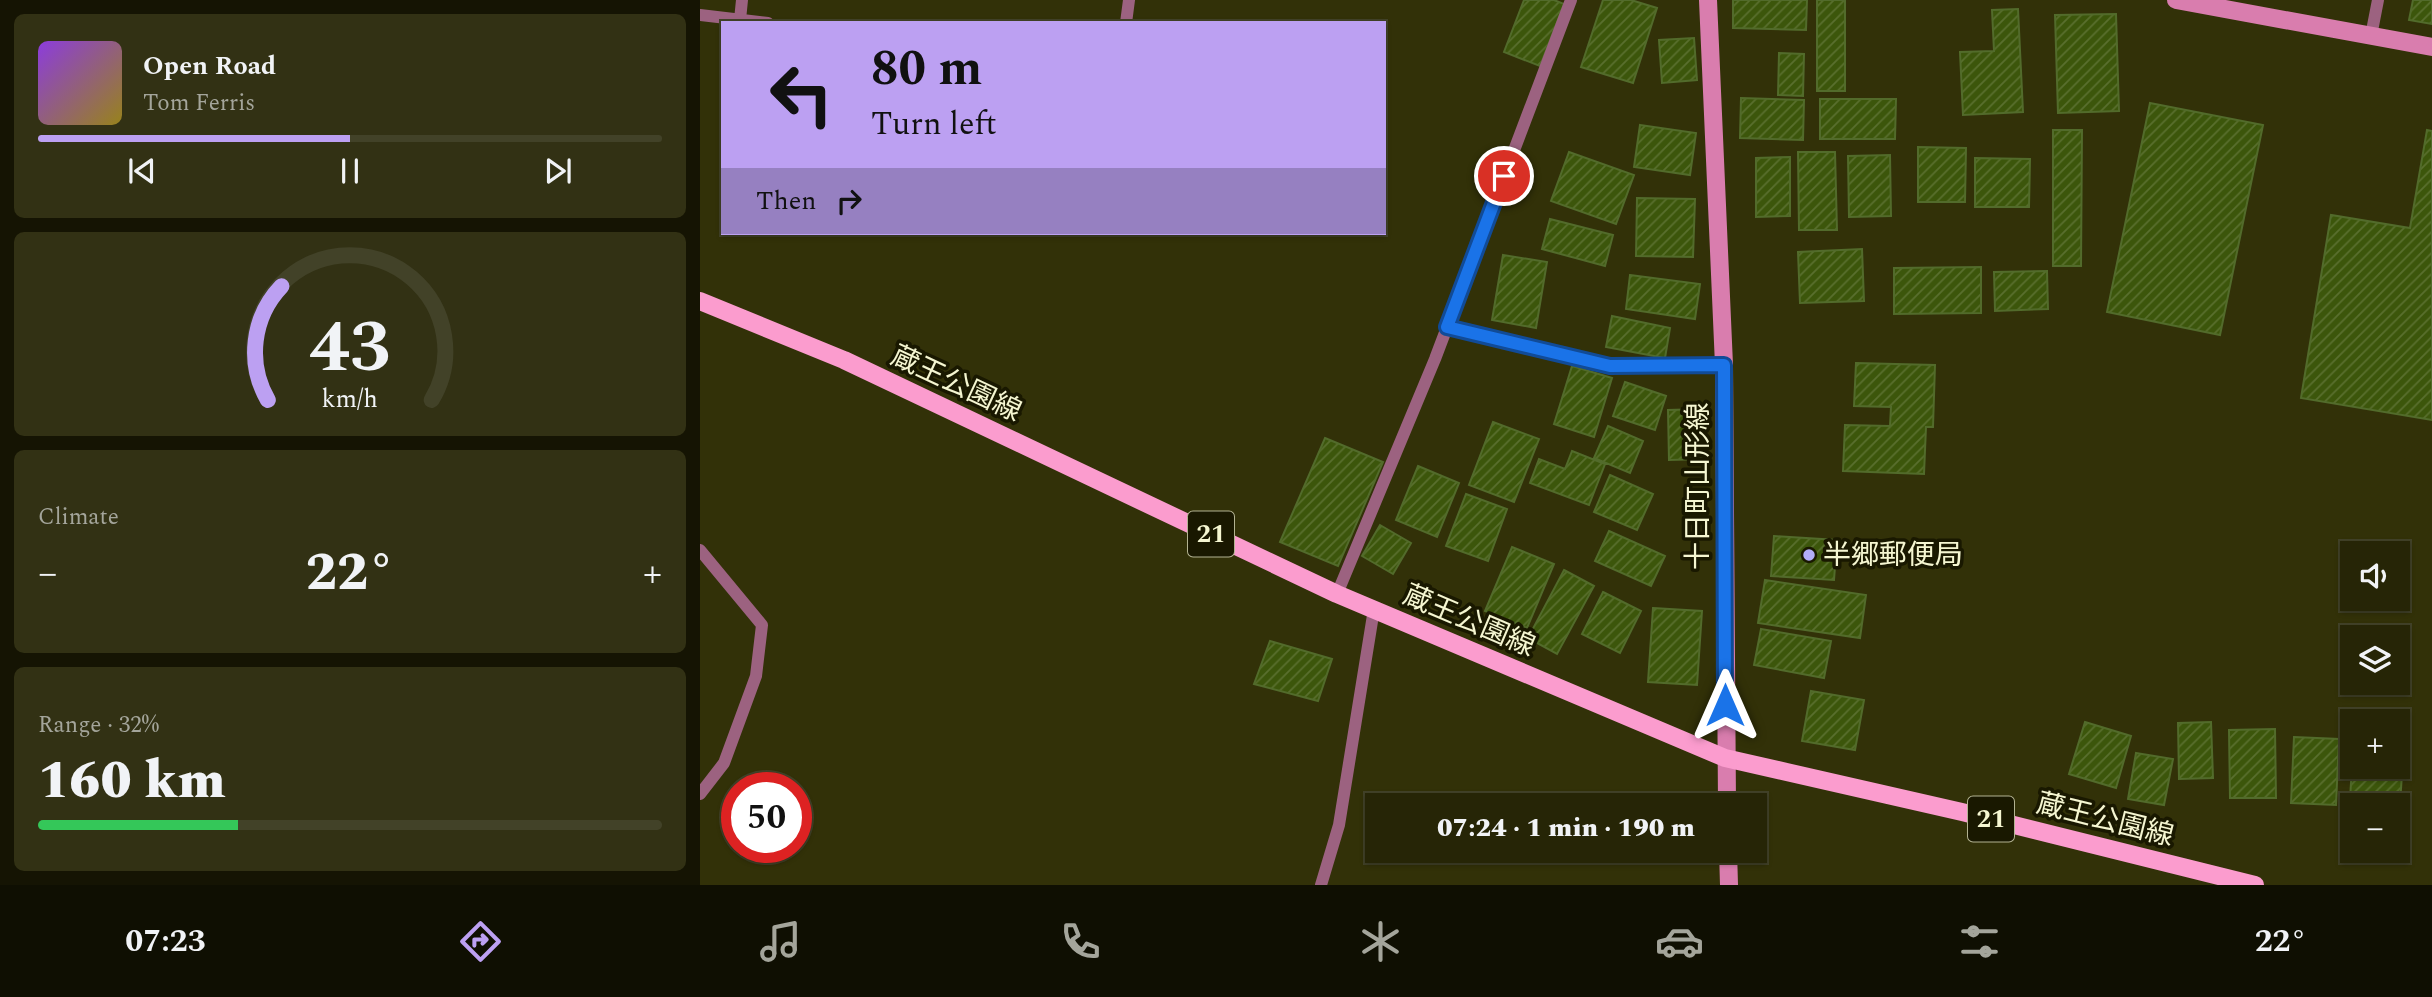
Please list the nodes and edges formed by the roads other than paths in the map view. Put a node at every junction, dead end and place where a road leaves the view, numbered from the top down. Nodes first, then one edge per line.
1 (742, 0) edge
2 (1129, 0) edge
3 (1571, 0) edge
4 (1708, 0) edge
5 (2176, 0) edge
6 (2378, 0) edge
7 (700, 15) edge
8 (740, 20) junction
9 (749, 21) edge
10 (1126, 21) edge
11 (2371, 36) junction
12 (2432, 47) edge
13 (700, 301) edge
14 (1447, 327) junction
15 (1724, 365) junction
16 (700, 550) edge
17 (1337, 594) junction
18 (1374, 609) junction
19 (1725, 758) junction
20 (1726, 793) edge
21 (700, 794) edge
22 (1728, 863) edge
23 (1321, 885) edge
24 (1729, 885) edge
25 (2255, 885) edge

1 - 8 lane
2 - 10 lane
3 - 14 lane
4 - 15 main road, 十日町山形線
5 - 11 main road
6 - 11 lane
7 - 8 lane
8 - 9 lane
11 - 12 main road
13 - 17 main road, 蔵王公園線 / 21
14 - 15 lane
14 - 17 lane
15 - 19 main road, 十日町山形線
16 - 21 lane
17 - 18 main road, 蔵王公園線 / 21
18 - 19 main road, 蔵王公園線 / 21
18 - 23 lane
19 - 20 main road, 十日町山形線
19 - 25 main road, 蔵王公園線 / 21
22 - 24 main road

